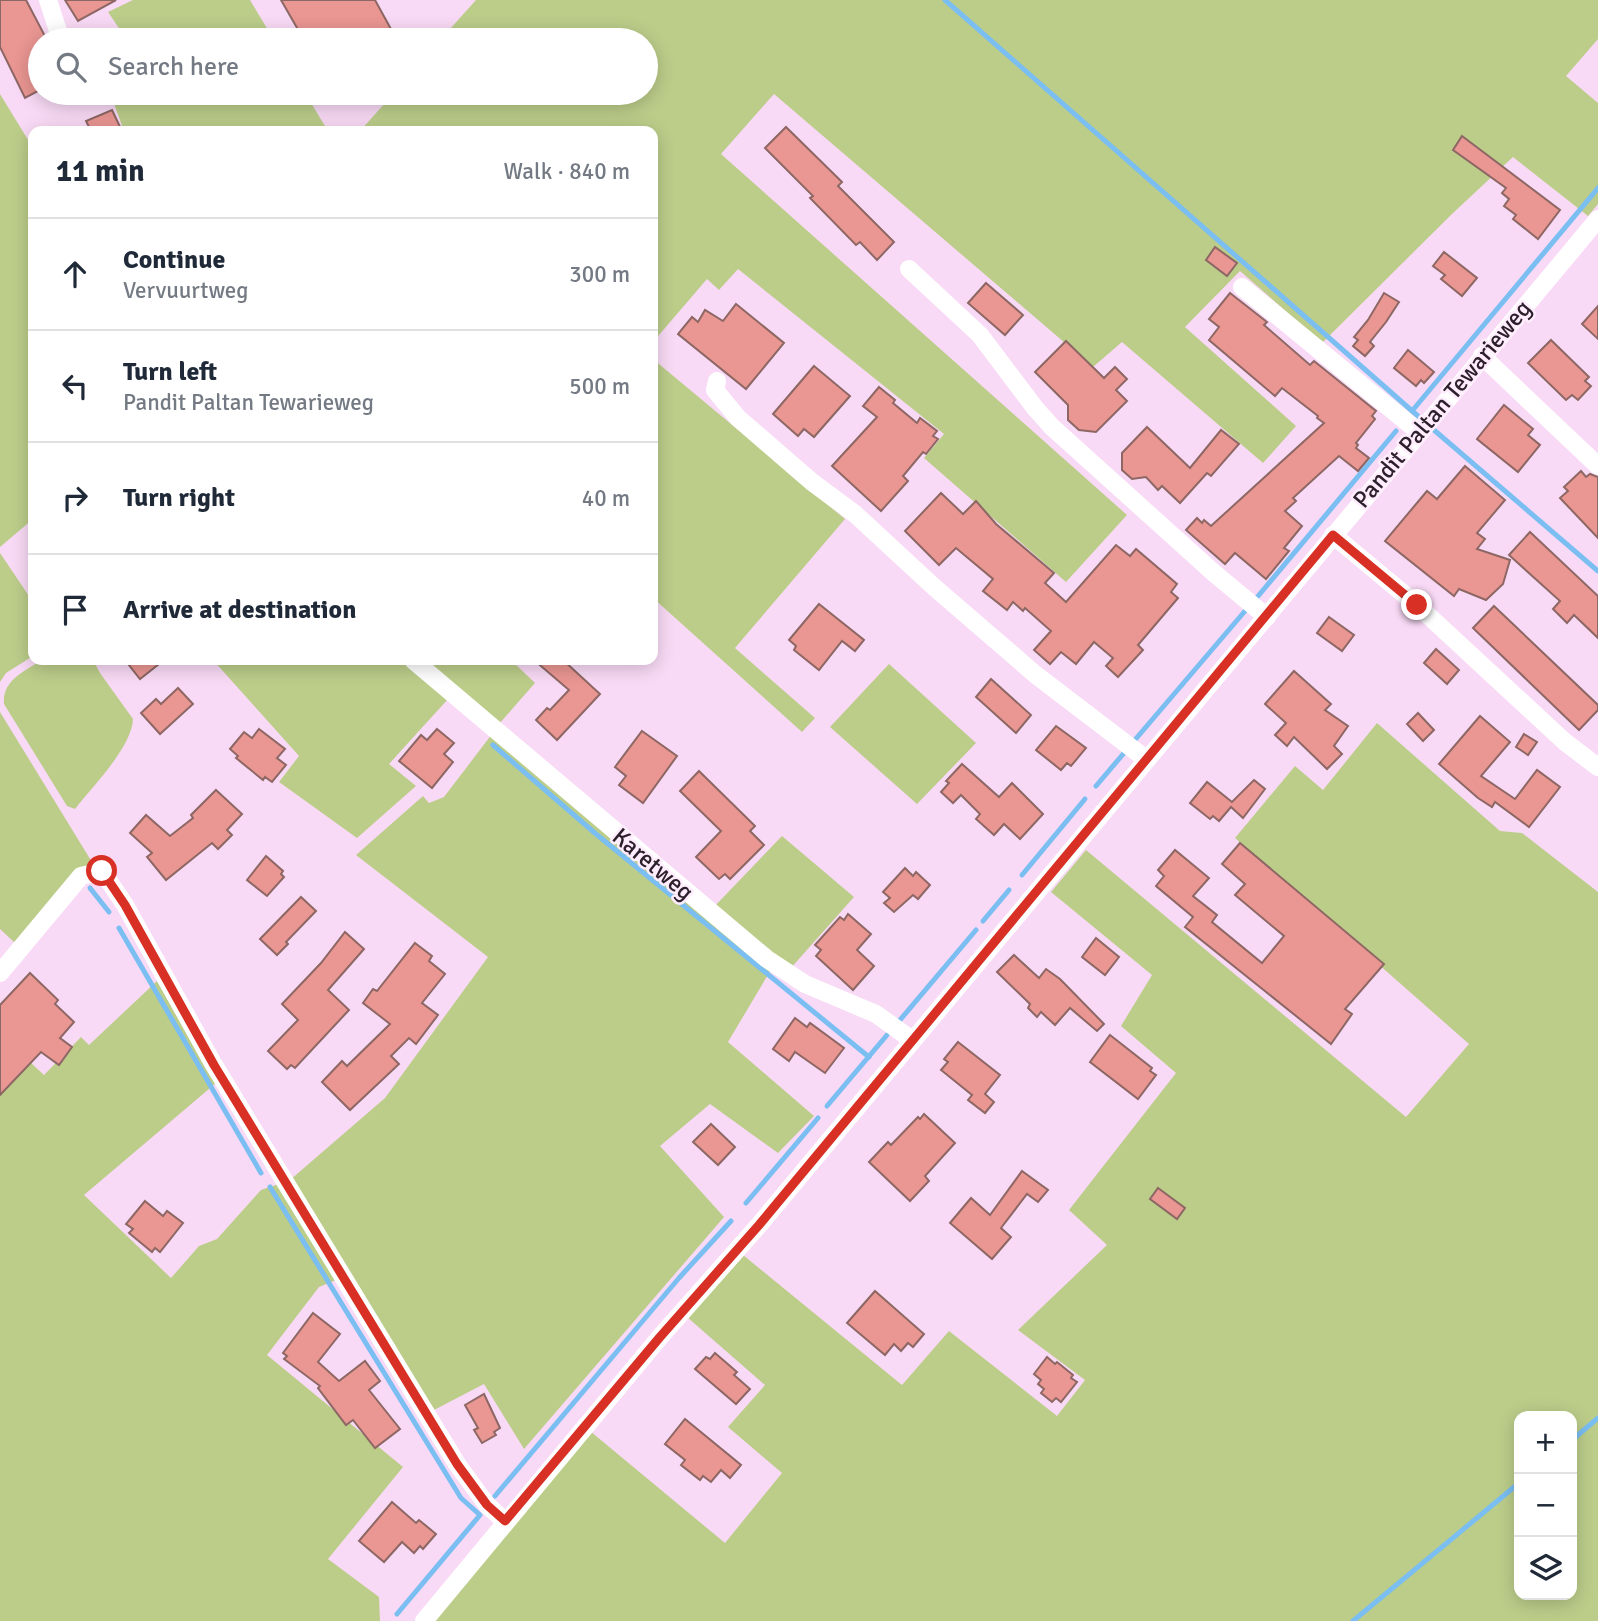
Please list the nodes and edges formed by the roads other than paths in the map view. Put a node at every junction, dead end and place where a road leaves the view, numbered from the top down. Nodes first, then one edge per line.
1 (48, 0) edge
2 (57, 28) edge
3 (1598, 219) edge
4 (909, 269) dead end
5 (1242, 287) dead end
6 (1482, 356) junction
7 (717, 381) dead end
8 (1419, 432) junction
9 (1598, 466) edge
10 (1333, 535) junction
11 (1267, 617) junction
12 (419, 665) edge
13 (1146, 759) junction
14 (1598, 767) edge
15 (0, 973) edge
16 (912, 1040) junction
17 (505, 1521) junction
18 (424, 1621) edge

1 - 2 street
3 - 6 street, Pandit Paltan Tewarieweg
4 - 11 street
5 - 8 street
6 - 8 street, Pandit Paltan Tewarieweg
6 - 9 street
7 - 13 street
8 - 10 street, Pandit Paltan Tewarieweg
10 - 11 street, Pandit Paltan Tewarieweg
10 - 14 street
11 - 13 street, Pandit Paltan Tewarieweg
12 - 16 street, Karetweg
13 - 16 street, Pandit Paltan Tewarieweg
15 - 17 street
16 - 17 street, Pandit Paltan Tewarieweg
17 - 18 street, Pandit Paltan Tewarieweg

